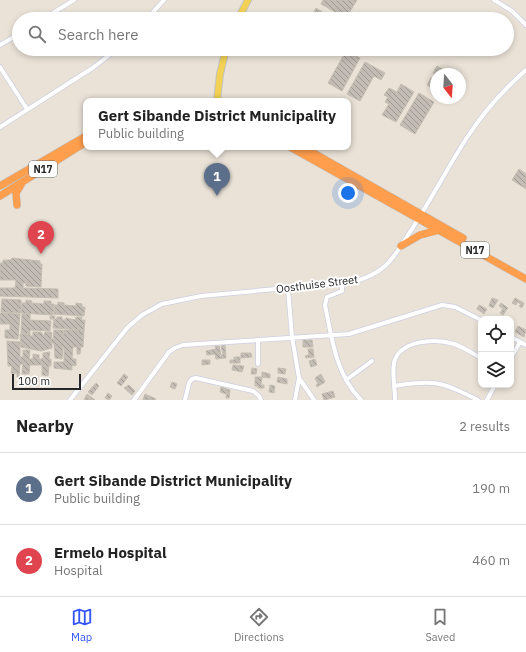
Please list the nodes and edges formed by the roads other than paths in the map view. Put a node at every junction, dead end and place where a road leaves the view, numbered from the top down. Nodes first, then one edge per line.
1 (74, 0) edge
2 (164, 0) edge
3 (248, 0) edge
4 (494, 0) edge
5 (54, 12) edge
6 (153, 12) edge
7 (242, 12) edge
8 (513, 12) edge
9 (514, 13) edge
10 (526, 25) edge
11 (12, 38) edge
12 (0, 45) edge
13 (108, 56) edge
14 (224, 56) edge
15 (0, 67) edge
16 (526, 70) edge
17 (217, 98) edge
18 (27, 109) junction
19 (0, 127) edge
20 (83, 138) edge
21 (83, 144) edge
22 (296, 150) edge
23 (308, 150) edge
24 (22, 183) junction
25 (0, 186) edge
26 (0, 196) edge
27 (17, 205) dead end
28 (420, 216) junction
29 (439, 230) junction
30 (401, 246) junction
31 (526, 274) edge
32 (526, 279) edge
33 (342, 283) junction
34 (288, 288) junction
35 (478, 318) edge
36 (331, 335) junction
37 (292, 337) junction
38 (514, 339) edge
39 (258, 340) junction
40 (520, 342) junction
41 (526, 345) edge
42 (514, 353) edge
43 (478, 356) edge
44 (372, 361) dead end
45 (258, 364) dead end
46 (299, 378) junction
47 (346, 380) junction
48 (394, 386) junction
49 (493, 388) edge
50 (70, 400) edge
51 (134, 400) edge
52 (185, 400) edge
53 (261, 400) edge
54 (295, 400) edge
55 (314, 400) edge
56 (361, 400) edge
57 (395, 400) edge
58 (478, 400) edge
59 (487, 400) edge

1 - 5 street
2 - 6 street
3 - 7 main road
4 - 8 street
9 - 10 street
11 - 12 street
13 - 18 street
14 - 17 main road
15 - 18 street
16 - 28 street, Oosthuise Street
18 - 19 street
20 - 25 highway, N17
21 - 24 highway, N17
22 - 28 highway, N17
23 - 28 highway, N17
24 - 26 highway, N17
24 - 27 highway
28 - 29 highway, N17
28 - 30 street, Oosthuise Street
28 - 31 highway, N17
29 - 30 highway
29 - 32 highway, N17
30 - 33 street, Oosthuise Street
33 - 34 street, Oosthuise Street
33 - 36 street
34 - 37 street
34 - 50 street, Oosthuise Street
35 - 36 street
36 - 37 street
36 - 47 street
37 - 39 street
37 - 46 street
38 - 40 street
39 - 45 street
39 - 51 street
40 - 41 street
40 - 42 street
43 - 48 street
44 - 47 street
46 - 54 street
46 - 55 street
47 - 56 street
48 - 57 street
48 - 58 street
49 - 59 street
52 - 53 street

